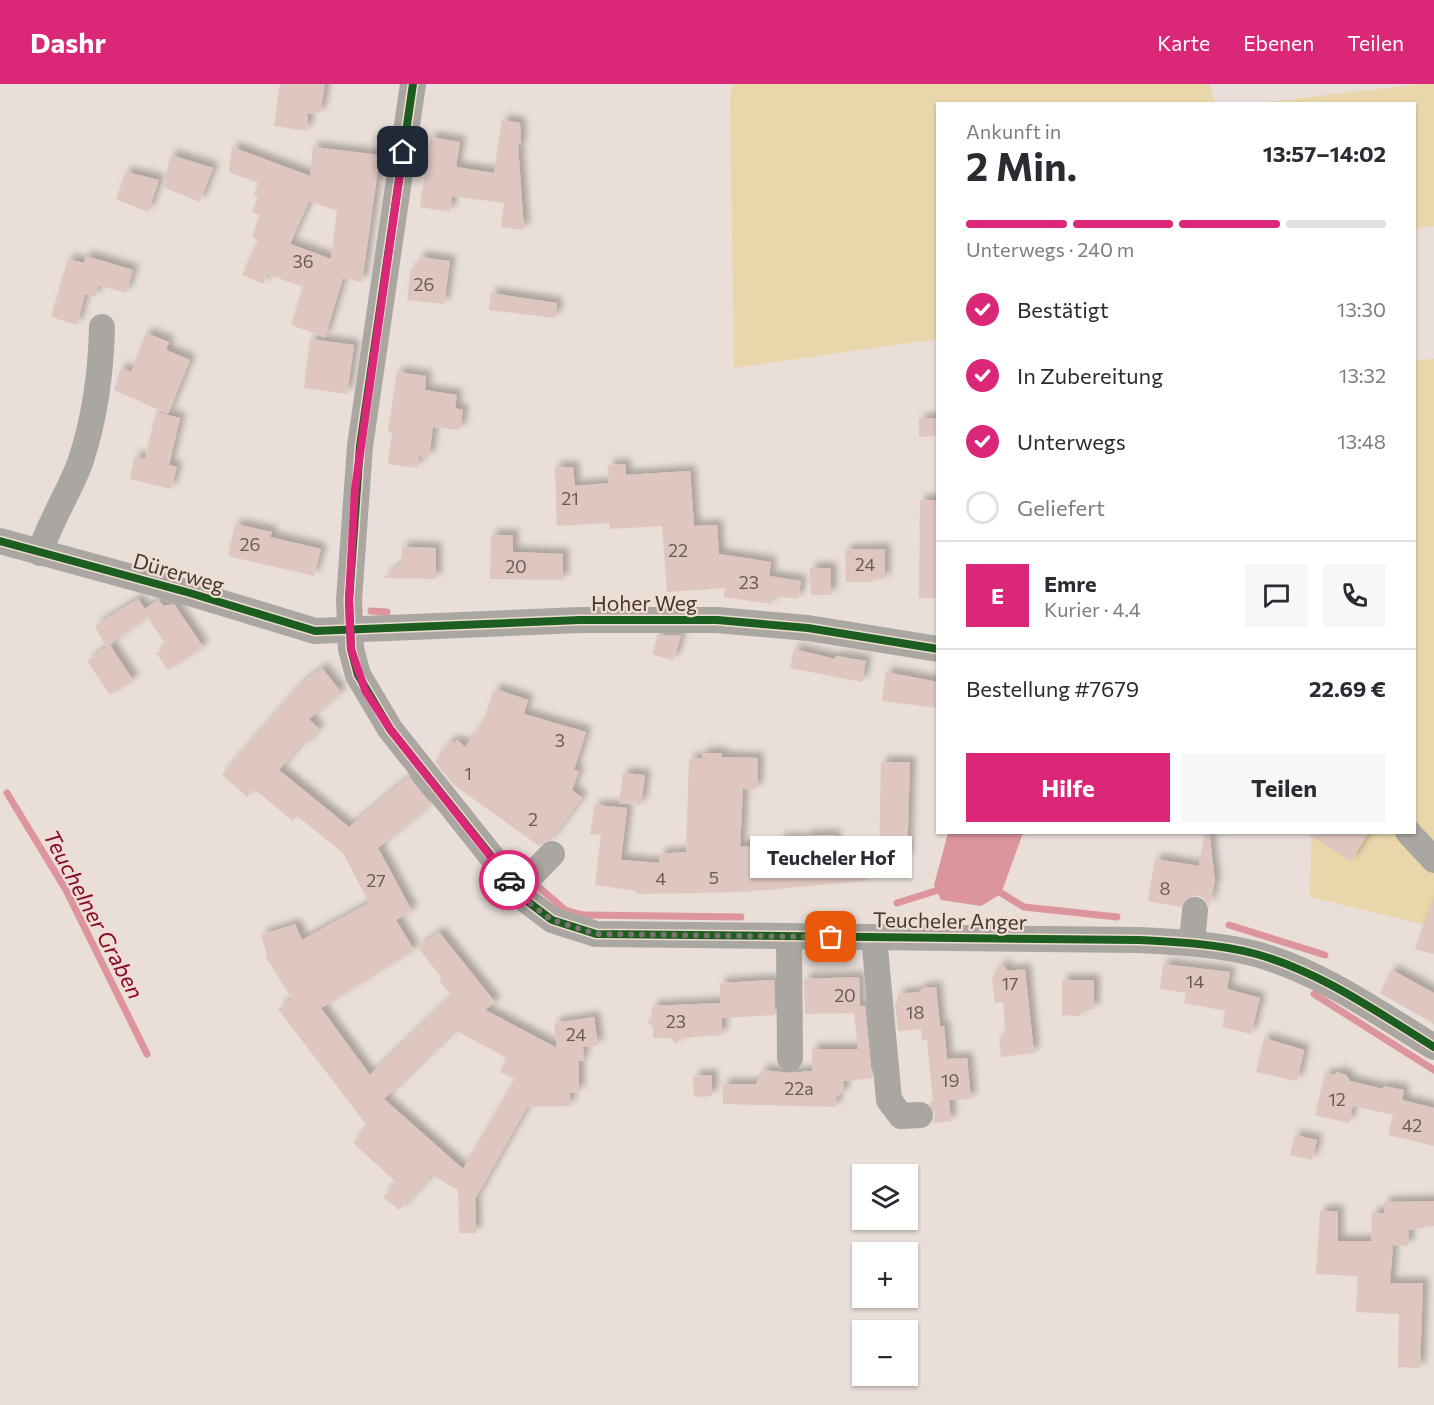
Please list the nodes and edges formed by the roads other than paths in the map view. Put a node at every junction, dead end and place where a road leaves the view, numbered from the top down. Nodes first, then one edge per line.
1 (412, 84) edge
2 (102, 327) dead end
3 (0, 541) edge
4 (40, 553) junction
5 (349, 630) junction
6 (936, 649) edge
7 (1410, 834) edge
8 (552, 854) dead end
9 (1434, 860) edge
10 (517, 890) junction
11 (1195, 910) dead end
12 (789, 936) junction
13 (874, 937) junction
14 (1192, 943) junction
15 (1434, 1047) edge
16 (790, 1058) dead end
17 (920, 1115) dead end

1 - 5 street, Teucheler Anger
2 - 4 street
3 - 4 street, Dürerweg
4 - 5 street, Dürerweg
5 - 6 street, Hoher Weg
5 - 10 street, Teucheler Anger
7 - 9 street
8 - 10 street
10 - 12 street, Teucheler Anger
11 - 14 street
12 - 13 street, Teucheler Anger
12 - 16 street
13 - 14 street, Teucheler Anger
13 - 17 street
14 - 15 street, Teucheler Anger

